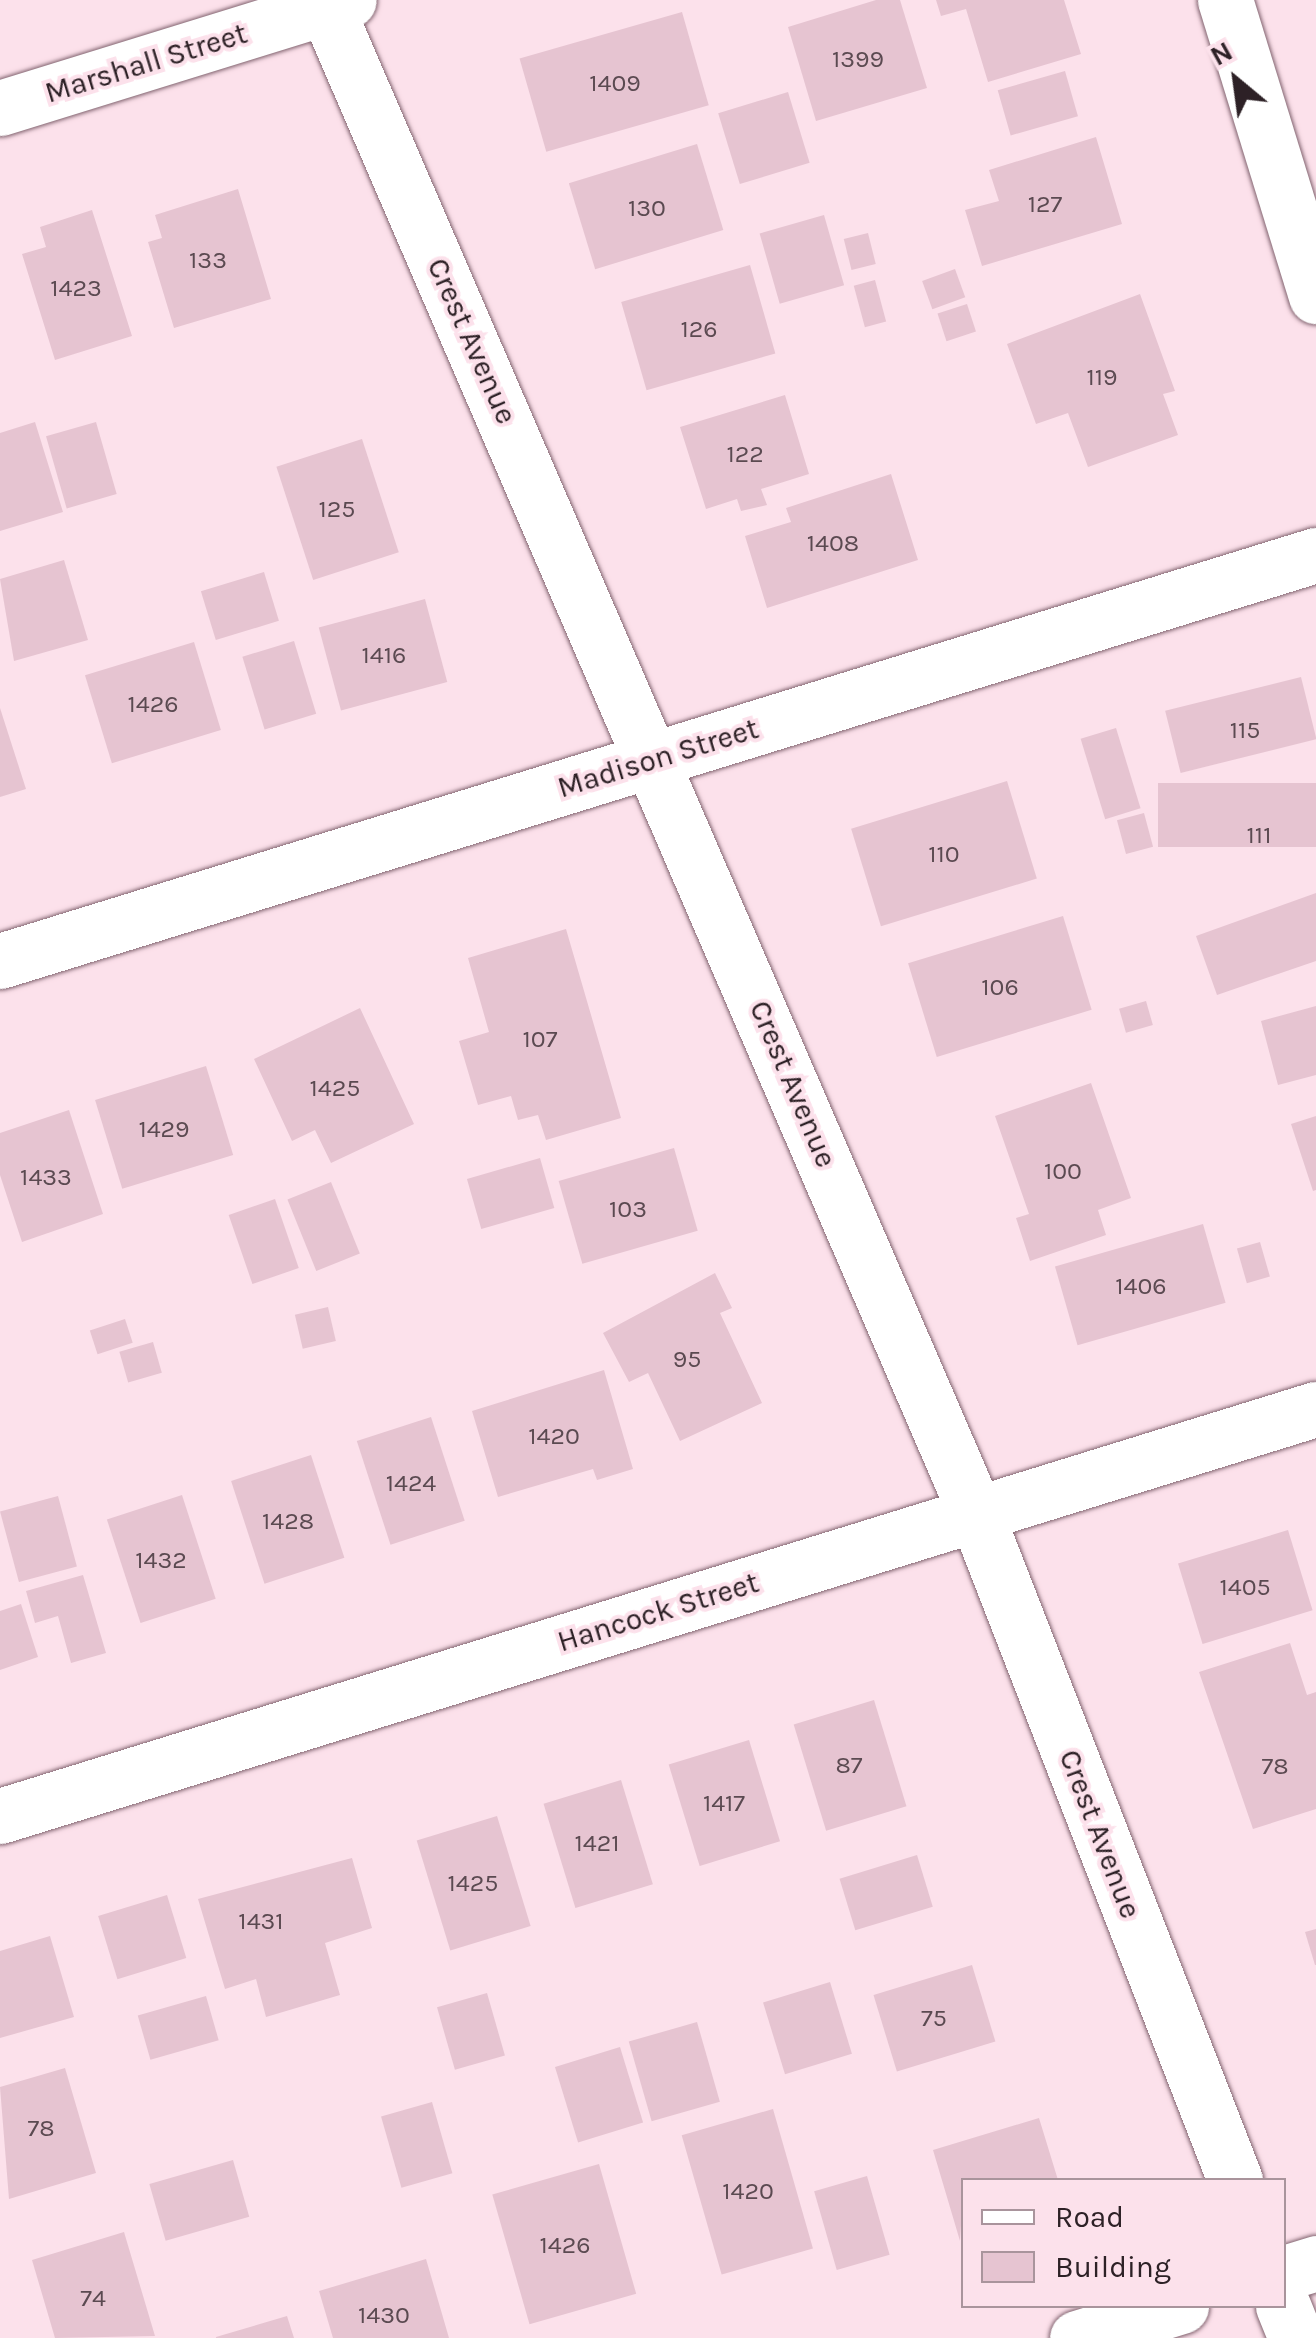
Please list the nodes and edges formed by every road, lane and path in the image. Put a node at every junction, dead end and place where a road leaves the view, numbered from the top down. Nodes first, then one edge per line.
1 (1224, 0) edge
2 (332, 2) edge
3 (0, 108) edge
4 (1316, 296) edge
5 (1316, 555) edge
6 (654, 759) junction
7 (0, 961) edge
8 (1316, 1409) edge
9 (976, 1514) junction
10 (0, 1816) edge
11 (1234, 2178) edge
12 (1316, 2263) edge
13 (1286, 2272) edge
14 (1174, 2308) edge
15 (1285, 2308) edge
16 (1077, 2338) edge
17 (1296, 2338) edge

1 - 4 street
2 - 3 street, Marshall Street
2 - 6 street, Crest Avenue
5 - 6 street, Madison Street
6 - 7 street, Madison Street
6 - 9 street, Crest Avenue
8 - 9 street, Hancock Street
9 - 10 street, Hancock Street
9 - 11 street, Crest Avenue
12 - 13 street
14 - 16 street
15 - 17 street

